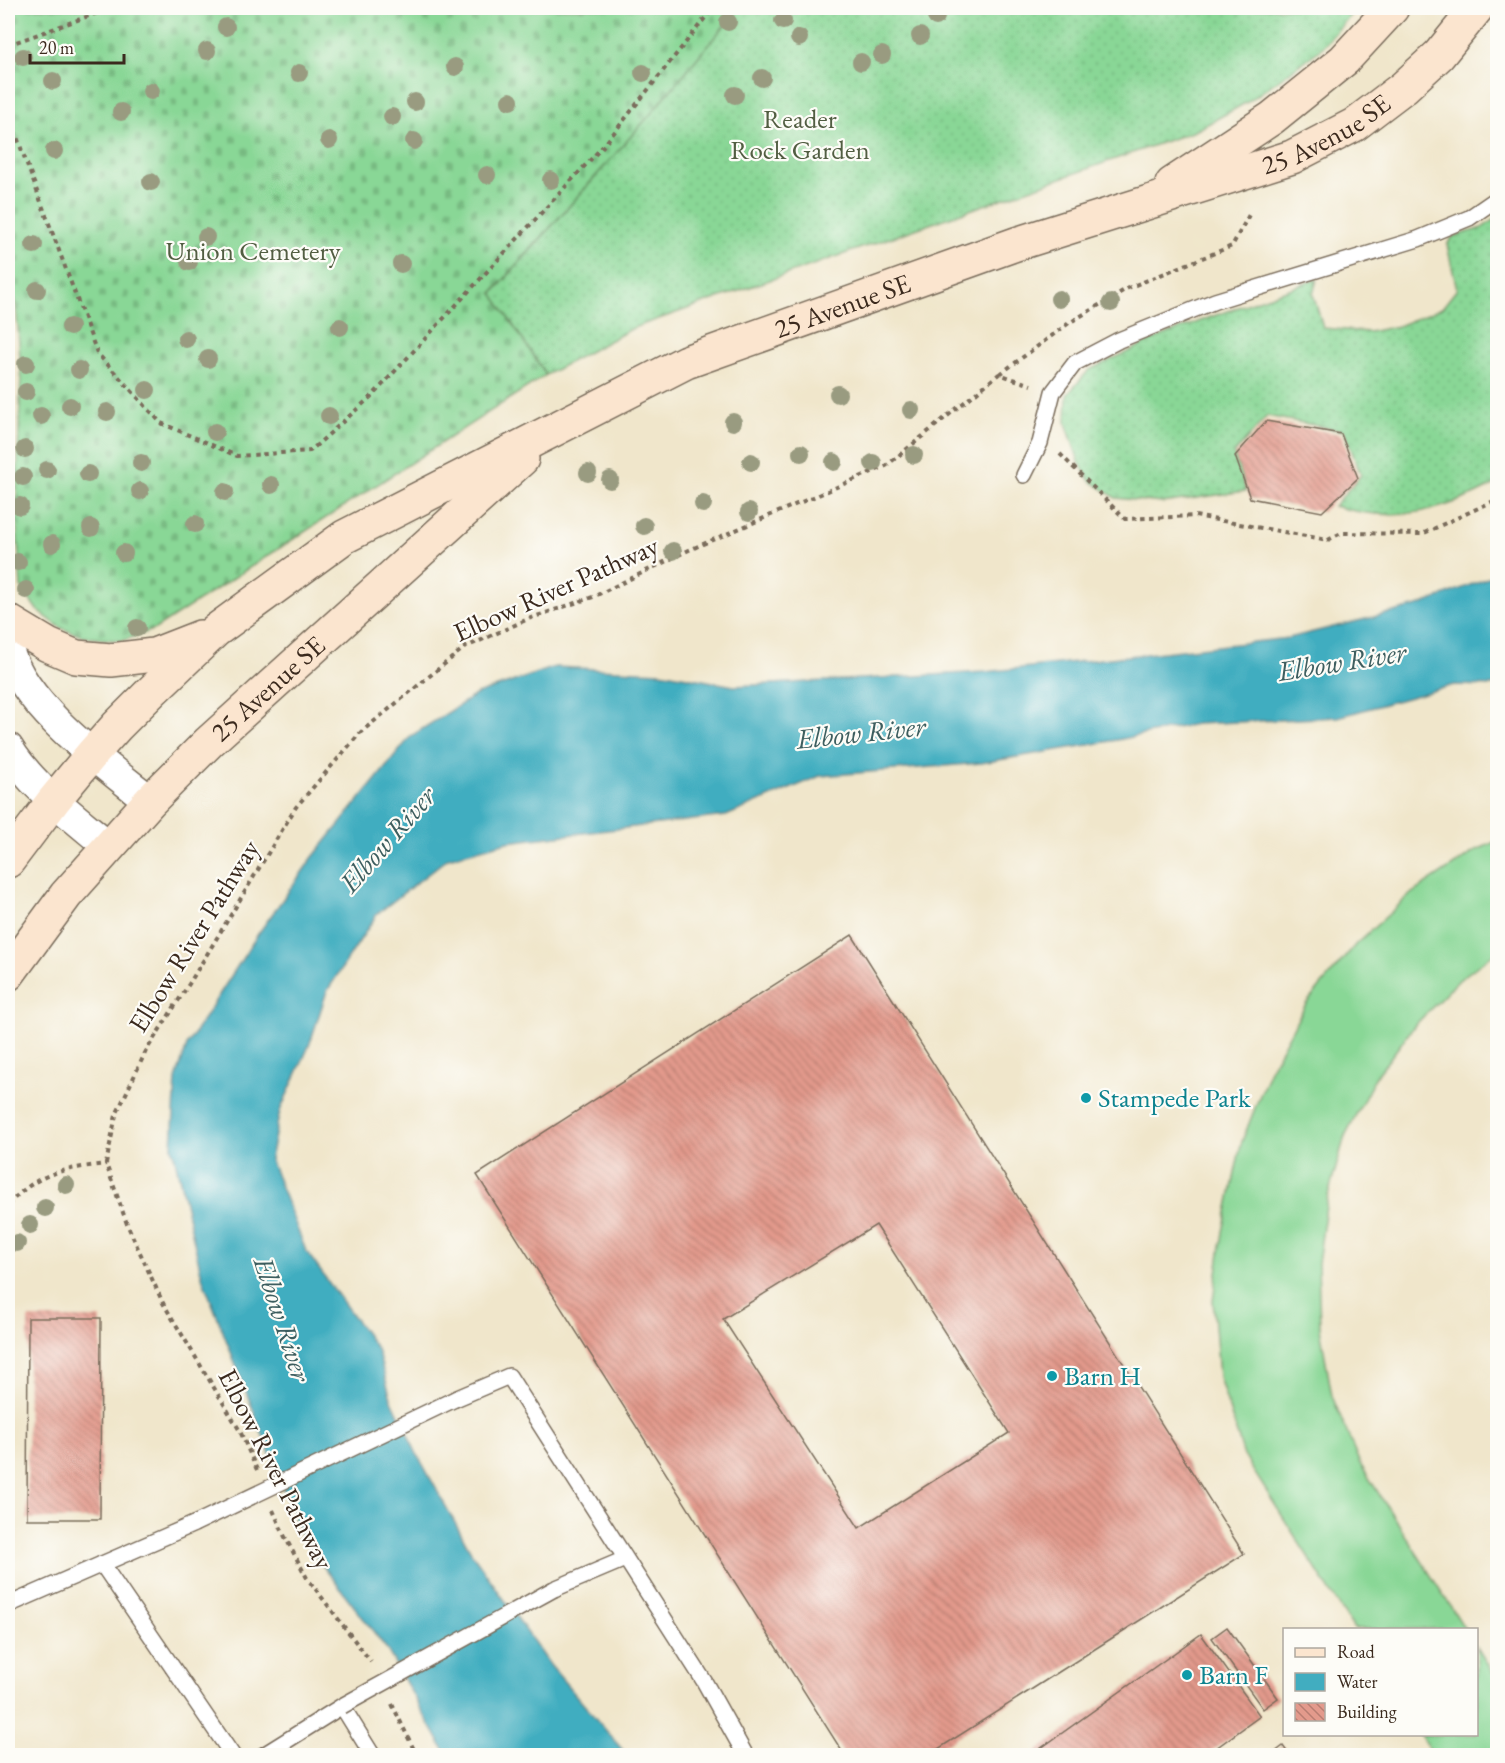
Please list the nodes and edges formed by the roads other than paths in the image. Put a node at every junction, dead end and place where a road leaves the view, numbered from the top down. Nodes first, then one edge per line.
1 (1392, 8) edge
2 (1477, 8) edge
3 (1497, 198) edge
4 (1141, 205) junction
5 (555, 430) junction
6 (1024, 475) dead end
7 (8, 621) edge
8 (215, 631) junction
9 (8, 649) edge
10 (8, 748) edge
11 (92, 754) junction
12 (54, 800) junction
13 (150, 801) junction
14 (108, 846) junction
15 (8, 861) edge
16 (8, 974) edge
17 (625, 1559) junction
18 (102, 1564) junction
19 (8, 1605) edge
20 (342, 1706) junction
21 (233, 1755) edge
22 (262, 1755) edge
23 (373, 1755) edge
24 (747, 1755) edge

1 - 4 street, 25 Avenue SE
2 - 4 street, 25 Avenue SE
3 - 6 lane
4 - 5 street, 25 Avenue SE
5 - 8 street, 25 Avenue SE
5 - 13 street, 25 Avenue SE
7 - 8 street
8 - 11 street, 25 Avenue SE
9 - 11 street
10 - 12 street
11 - 12 street, 25 Avenue SE
11 - 13 street
12 - 14 street
12 - 15 street, 25 Avenue SE
13 - 14 street, 25 Avenue SE
14 - 16 street, 25 Avenue SE
17 - 18 lane, bridge
17 - 20 lane, bridge
17 - 24 lane
18 - 19 lane
18 - 21 lane
20 - 22 lane
20 - 23 lane

